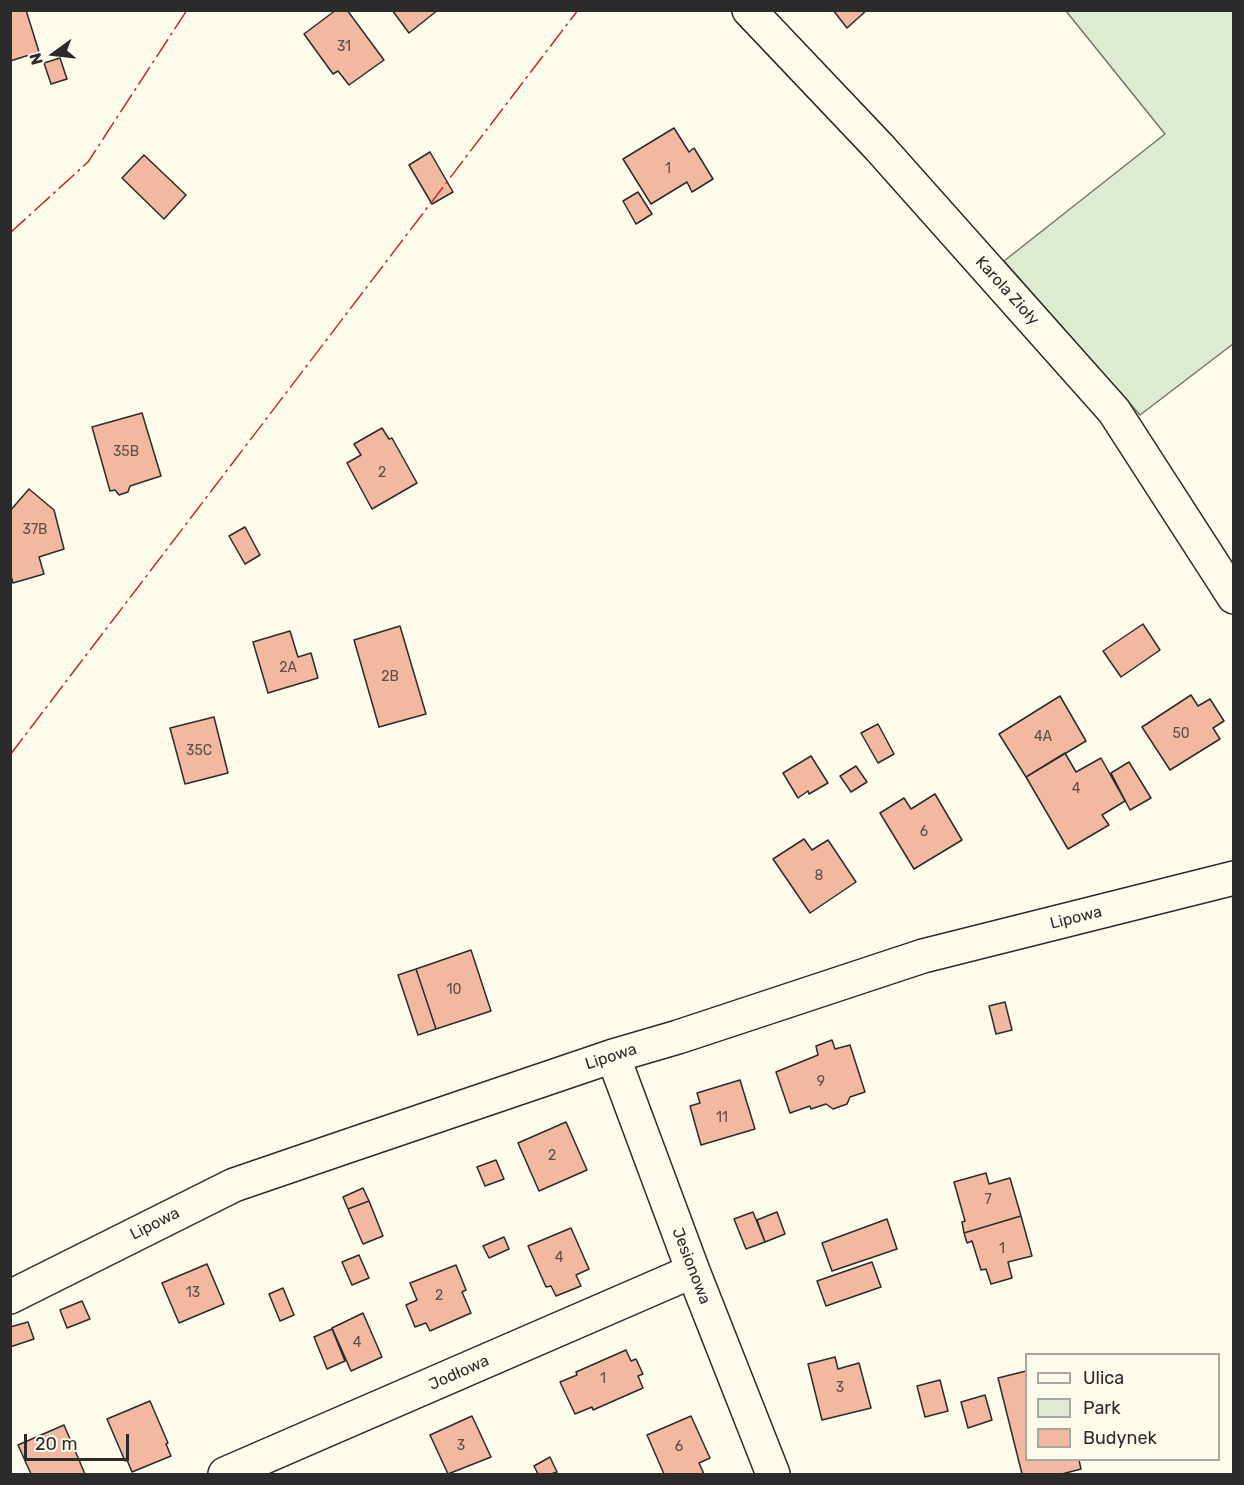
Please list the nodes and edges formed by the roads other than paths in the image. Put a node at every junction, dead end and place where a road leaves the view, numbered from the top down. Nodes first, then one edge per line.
1 (749, 10) edge
2 (1233, 597) edge
3 (1233, 878) edge
4 (613, 1056) junction
5 (693, 1271) junction
6 (10, 1297) edge
7 (225, 1474) edge
8 (773, 1474) edge

1 - 2 street, Karola Zioły
3 - 4 street, Lipowa
4 - 5 street, Jesionowa
4 - 6 street, Lipowa
5 - 7 street, Jodłowa
5 - 8 street, Jesionowa

